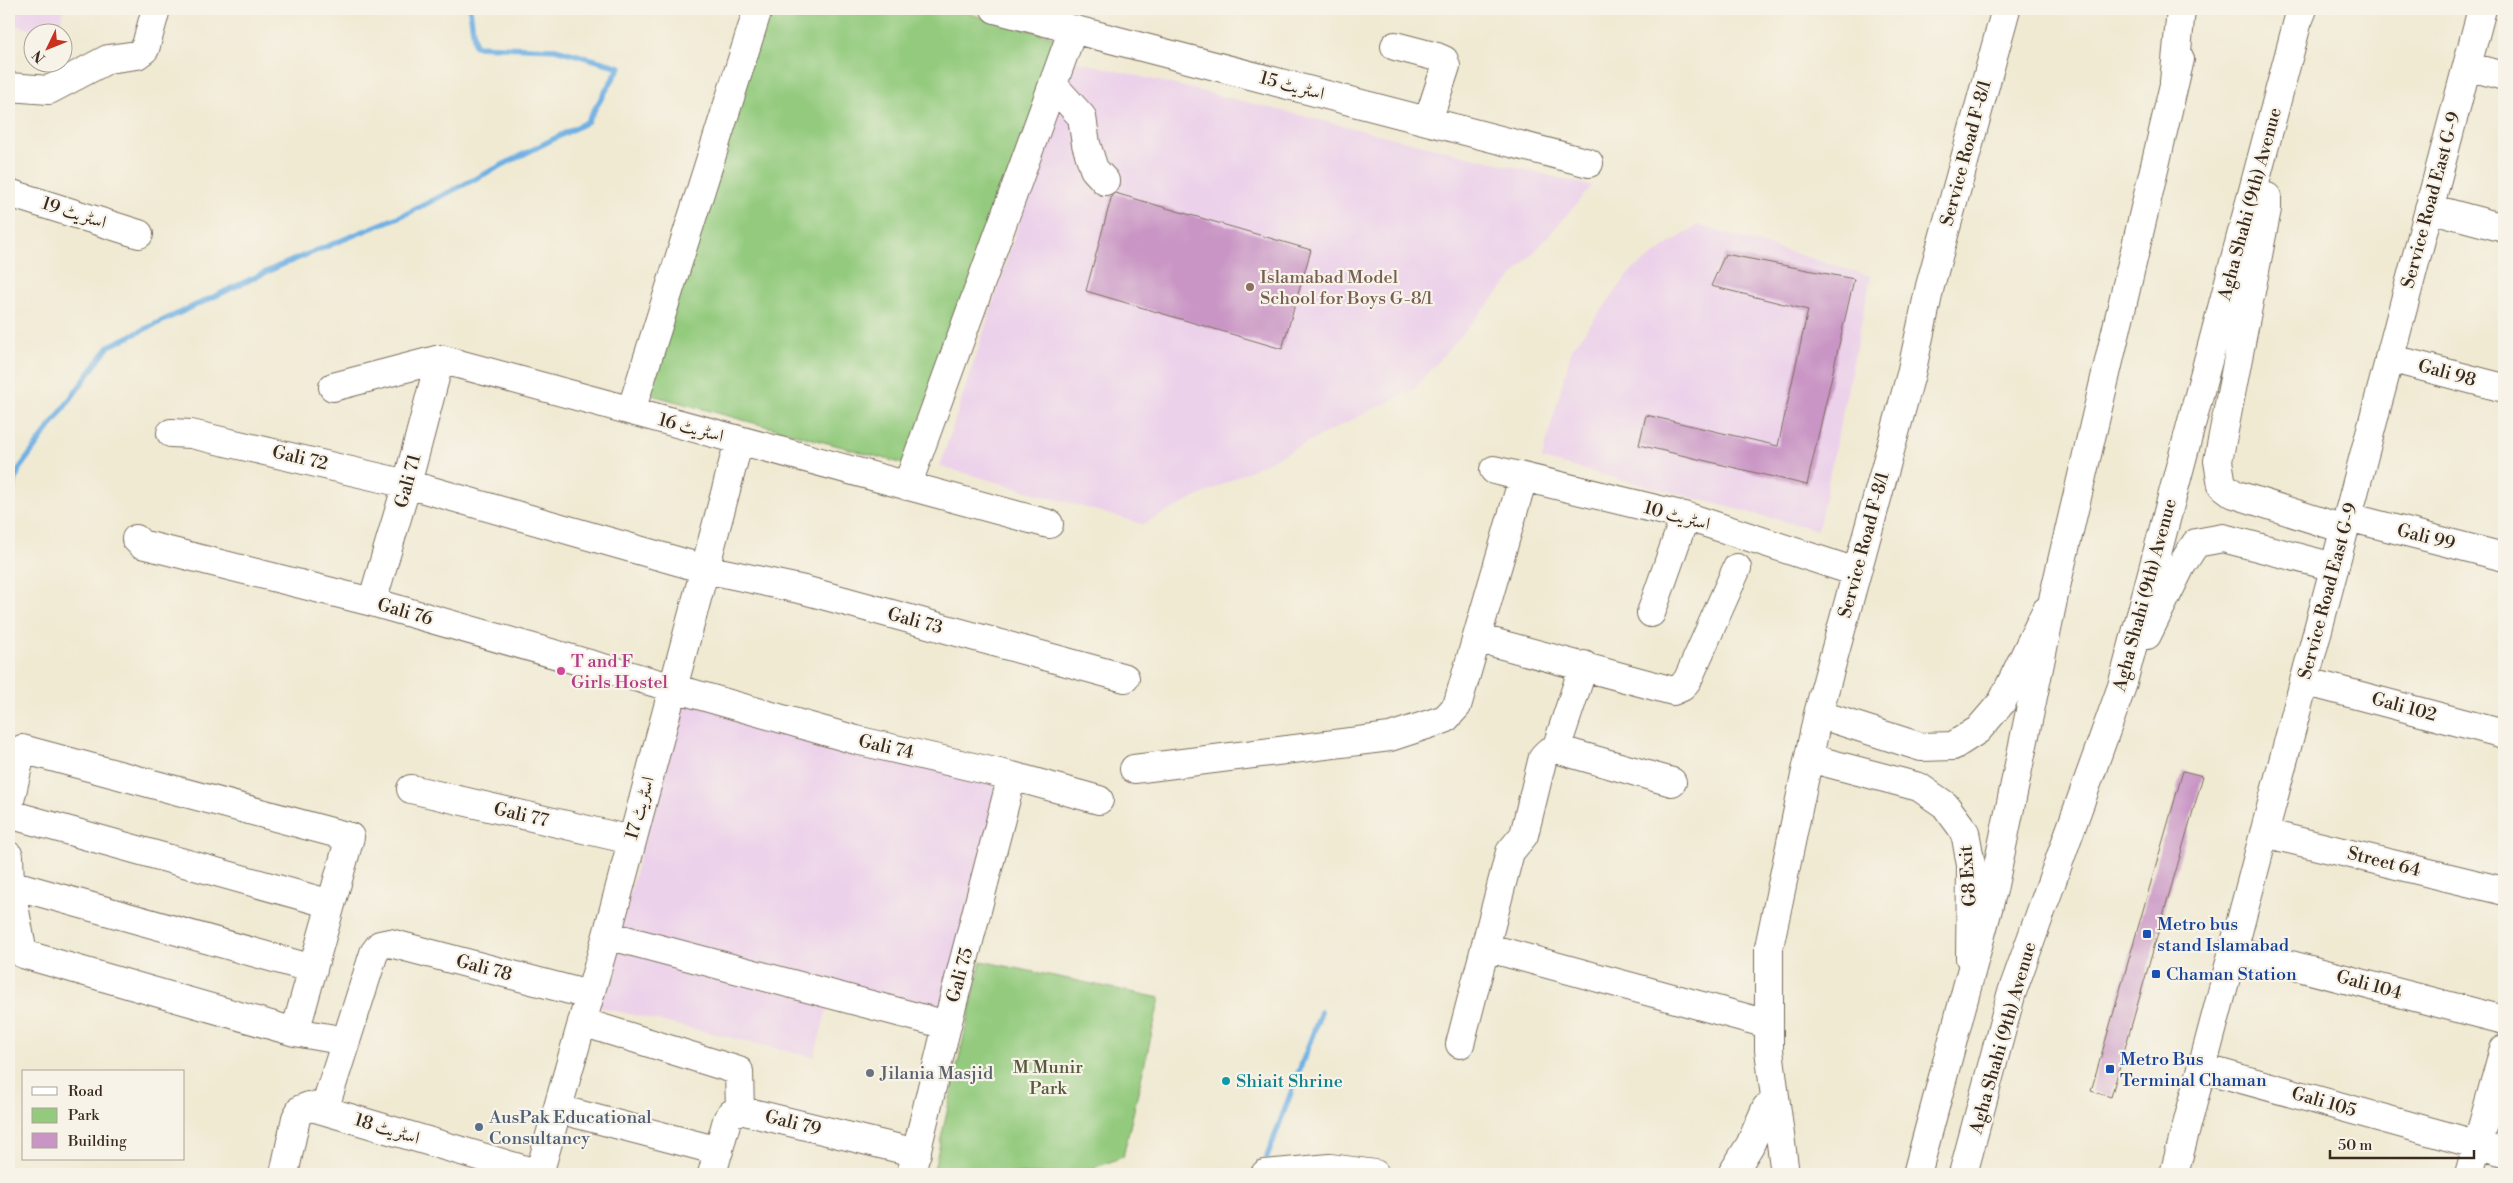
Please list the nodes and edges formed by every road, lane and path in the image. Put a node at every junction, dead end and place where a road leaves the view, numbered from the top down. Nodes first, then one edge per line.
1 (156, 9) edge
2 (758, 9) edge
3 (995, 9) edge
4 (2006, 9) edge
5 (2180, 9) edge
6 (2193, 9) edge
7 (2482, 9) edge
8 (2301, 12) edge
9 (1073, 29) junction
10 (1394, 46) dead end
11 (2467, 66) junction
12 (2504, 76) edge
13 (2174, 82) junction
14 (1053, 85) junction
15 (9, 87) edge
16 (1428, 121) junction
17 (2268, 136) junction
18 (1589, 163) dead end
19 (1104, 181) dead end
20 (9, 193) edge
21 (2430, 208) junction
22 (2504, 228) edge
23 (139, 234) dead end
24 (2390, 358) junction
25 (440, 359) junction
26 (333, 386) dead end
27 (2504, 388) edge
28 (632, 411) junction
29 (181, 433) dead end
30 (739, 441) junction
31 (1494, 470) dead end
32 (1523, 478) junction
33 (407, 484) junction
34 (907, 486) junction
35 (1685, 516) junction
36 (2346, 523) junction
37 (1049, 524) dead end
38 (136, 538) dead end
39 (2504, 556) edge
40 (2334, 567) junction
41 (1738, 568) dead end
42 (705, 569) junction
43 (1856, 572) junction
44 (2054, 595) junction
45 (372, 602) junction
46 (1651, 613) dead end
47 (1477, 638) junction
48 (1584, 665) junction
49 (1124, 678) dead end
50 (2304, 681) junction
51 (2122, 686) junction
52 (674, 688) junction
53 (1818, 714) junction
54 (2504, 734) edge
55 (1556, 749) junction
56 (1809, 758) junction
57 (1134, 770) dead end
58 (1012, 776) junction
59 (1672, 782) dead end
60 (411, 789) dead end
61 (1099, 800) dead end
62 (9, 805) edge
63 (9, 814) edge
64 (2264, 833) junction
65 (631, 840) junction
66 (9, 856) edge
67 (10, 884) junction
68 (2504, 891) edge
69 (331, 904) junction
70 (607, 934) junction
71 (1485, 947) junction
72 (2233, 950) junction
73 (313, 969) junction
74 (1970, 979) junction
75 (589, 995) junction
76 (2504, 1020) edge
77 (582, 1022) junction
78 (1768, 1024) junction
79 (947, 1025) junction
80 (295, 1032) junction
81 (346, 1041) junction
82 (1460, 1044) dead end
83 (2504, 1049) edge
84 (2202, 1068) junction
85 (1769, 1099) junction
86 (558, 1109) junction
87 (324, 1110) junction
88 (740, 1110) junction
89 (2477, 1145) junction
90 (2504, 1152) edge
91 (716, 1162) edge
92 (914, 1164) edge
93 (284, 1174) edge
94 (539, 1174) edge
95 (1265, 1174) edge
96 (1375, 1174) edge
97 (1732, 1174) edge
98 (1765, 1174) edge
99 (1785, 1174) edge
100 (1917, 1174) edge
101 (1963, 1174) edge
102 (2174, 1174) edge
103 (2469, 1174) edge

1 - 15 main road
2 - 28 main road
3 - 9 main road, اسٹریٹ 15
4 - 43 main road, Service Road F-8/1
5 - 13 main road
6 - 13 main road
7 - 11 main road, Service Road East G-9
8 - 17 main road, Agha Shahi (9th) Avenue
9 - 14 main road
9 - 16 main road, اسٹریٹ 15
10 - 16 main road
11 - 12 main road
11 - 21 main road, Service Road East G-9
13 - 44 main road
14 - 19 main road
14 - 34 main road
16 - 18 main road, اسٹریٹ 15
17 - 36 main road, Gali 99
17 - 51 main road, Agha Shahi (9th) Avenue
20 - 23 main road, اسٹریٹ 19
21 - 22 main road
21 - 24 main road, Service Road East G-9
24 - 27 main road, Gali 98
24 - 36 main road, Service Road East G-9
25 - 26 main road, اسٹریٹ 16
25 - 28 main road, اسٹریٹ 16
25 - 33 main road, Gali 71
28 - 30 main road, اسٹریٹ 16
29 - 33 main road, Gali 72
30 - 34 main road, اسٹریٹ 16
30 - 42 main road, اسٹریٹ 17
31 - 32 main road, اسٹریٹ 10
32 - 35 main road, اسٹریٹ 10
32 - 47 main road
33 - 42 main road, Gali 72
33 - 45 main road, Gali 71
34 - 37 main road, اسٹریٹ 16
35 - 43 main road, اسٹریٹ 10
35 - 46 main road
36 - 39 main road, Gali 99
36 - 40 main road, Service Road East G-9
38 - 45 main road, Gali 76
40 - 50 main road, Service Road East G-9
40 - 51 main road
41 - 48 main road
42 - 49 main road, Gali 73
42 - 52 main road, اسٹریٹ 17
43 - 53 main road, Service Road F-8/1
44 - 53 main road
44 - 74 main road
45 - 52 main road, Gali 76
47 - 48 main road
47 - 57 main road
48 - 55 main road
50 - 54 main road, Gali 102
50 - 64 main road, Service Road East G-9
51 - 101 main road, Agha Shahi (9th) Avenue
52 - 58 main road, Gali 74
52 - 65 main road, اسٹریٹ 17
53 - 56 main road, Service Road F-8/1
55 - 59 main road
55 - 71 main road
56 - 74 main road, G8 Exit
56 - 78 main road, Service Road F-8/1
58 - 61 main road, Gali 74
58 - 79 main road, Gali 75
60 - 65 main road, Gali 77
62 - 69 main road
63 - 69 main road
64 - 68 main road, Street 64
64 - 72 main road, Service Road East G-9
65 - 70 main road, اسٹریٹ 17
66 - 67 main road
67 - 73 main road
67 - 80 main road
69 - 73 main road
70 - 75 main road, اسٹریٹ 17
70 - 79 main road
71 - 78 main road
71 - 82 main road
72 - 76 main road, Gali 104
72 - 84 main road, Service Road East G-9
73 - 80 main road
74 - 100 main road
75 - 77 main road, اسٹریٹ 17
75 - 81 main road, Gali 78
77 - 86 main road, اسٹریٹ 17
77 - 88 main road
78 - 85 main road, Service Road F-8/1
79 - 92 main road, Gali 75
80 - 81 main road
81 - 87 main road
83 - 89 main road
84 - 89 main road, Gali 105
84 - 102 main road, Service Road East G-9
85 - 97 main road
85 - 98 main road, Service Road F-8/1
85 - 99 main road, Service Road F-8/1
86 - 91 main road
86 - 94 main road, اسٹریٹ 17
87 - 93 main road, اسٹریٹ 18
87 - 94 main road, اسٹریٹ 18
88 - 91 main road, Gali 79
88 - 92 main road, Gali 79
89 - 90 main road, Gali 105
89 - 103 main road
95 - 96 main road

